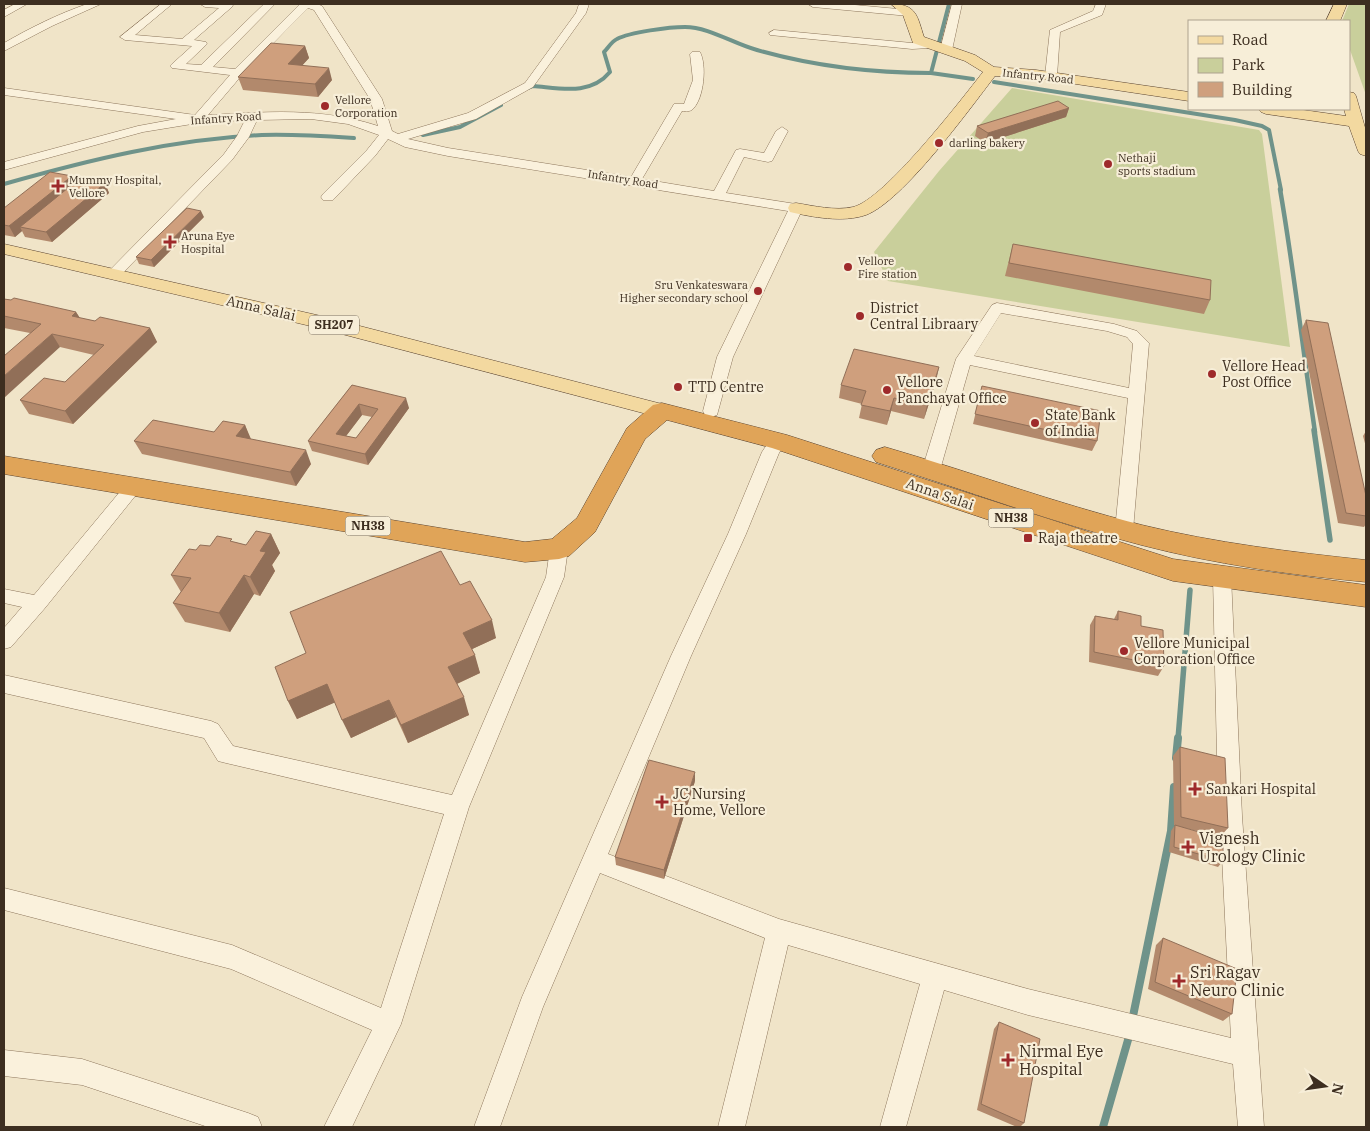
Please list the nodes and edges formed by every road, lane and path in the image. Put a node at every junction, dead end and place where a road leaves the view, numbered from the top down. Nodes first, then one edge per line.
1 (22, 4) edge
2 (96, 4) edge
3 (167, 4) edge
4 (205, 4) edge
5 (270, 4) edge
6 (308, 4) edge
7 (584, 4) edge
8 (813, 4) edge
9 (897, 4) edge
10 (957, 4) edge
11 (1101, 4) edge
12 (1340, 4) edge
13 (857, 8) junction
14 (909, 13) junction
15 (4, 14) edge
16 (1333, 20) edge
17 (850, 31) junction
18 (774, 33) dead end
19 (184, 43) junction
20 (930, 45) junction
21 (4, 48) edge
22 (946, 50) junction
23 (696, 54) dead end
24 (203, 70) junction
25 (991, 71) junction
26 (238, 73) junction
27 (1052, 76) junction
28 (4, 91) edge
29 (1188, 97) edge
30 (1350, 100) edge
31 (1273, 110) edge
32 (198, 119) junction
33 (1355, 122) junction
34 (248, 127) junction
35 (782, 131) dead end
36 (392, 135) junction
37 (1366, 151) edge
38 (4, 166) edge
39 (635, 180) junction
40 (718, 194) junction
41 (328, 197) dead end
42 (796, 208) junction
43 (4, 249) edge
44 (114, 275) junction
45 (964, 359) junction
46 (1137, 395) junction
47 (662, 411) junction
48 (711, 411) junction
49 (778, 441) junction
50 (4, 465) edge
51 (931, 470) junction
52 (134, 486) junction
53 (1124, 530) junction
54 (559, 549) junction
55 (1366, 571) edge
56 (1222, 578) junction
57 (4, 596) edge
58 (1366, 596) edge
59 (38, 604) junction
60 (4, 641) edge
61 (4, 684) edge
62 (458, 807) junction
63 (594, 860) junction
64 (4, 899) edge
65 (779, 931) junction
66 (935, 976) junction
67 (388, 1024) junction
68 (1246, 1054) junction
69 (4, 1064) edge
70 (248, 1127) edge
71 (338, 1127) edge
72 (487, 1127) edge
73 (731, 1127) edge
74 (893, 1127) edge
75 (1251, 1127) edge

1 - 15 street
2 - 21 street
3 - 19 street
4 - 19 street
5 - 24 street
6 - 26 street
6 - 36 street
7 - 36 street
8 - 13 street
9 - 14 main road
10 - 22 street
11 - 27 street
12 - 16 main road
13 - 14 street
13 - 17 street
14 - 20 main road
17 - 18 street
17 - 20 street
19 - 24 street
20 - 22 main road
22 - 25 main road
23 - 39 street
24 - 26 street
25 - 27 main road, Infantry Road
25 - 42 main road, Infantry Road
26 - 32 street
27 - 29 main road, Infantry Road
28 - 32 street
30 - 33 main road
31 - 33 main road
32 - 34 street, Infantry Road
32 - 38 street, Infantry Road
33 - 37 main road
34 - 36 street, Infantry Road
34 - 44 street
35 - 40 street
36 - 39 street, Infantry Road
36 - 41 street
39 - 40 street, Infantry Road
40 - 42 street, Infantry Road
42 - 48 street
43 - 44 main road, Anna Salai / SH207
44 - 47 main road, Anna Salai / SH207
45 - 46 street
45 - 46 street
45 - 51 street
46 - 53 street
47 - 48 highway, Anna Salai / NH38
47 - 49 highway, Anna Salai / NH38
47 - 54 highway
48 - 51 highway, Anna Salai / NH38
49 - 56 highway, Anna Salai / NH38
49 - 63 street
50 - 52 highway, NH38
51 - 53 highway, Anna Salai / NH38
52 - 54 highway, NH38
52 - 59 street
53 - 55 highway, Anna Salai / NH38
54 - 62 street
56 - 58 highway, Anna Salai / NH38
56 - 68 street
57 - 59 street
59 - 60 street
61 - 62 street
62 - 67 street
63 - 65 street
63 - 72 street
64 - 67 street
65 - 66 street
65 - 73 street
66 - 68 street
66 - 74 street
67 - 71 street
68 - 75 street
69 - 70 street

